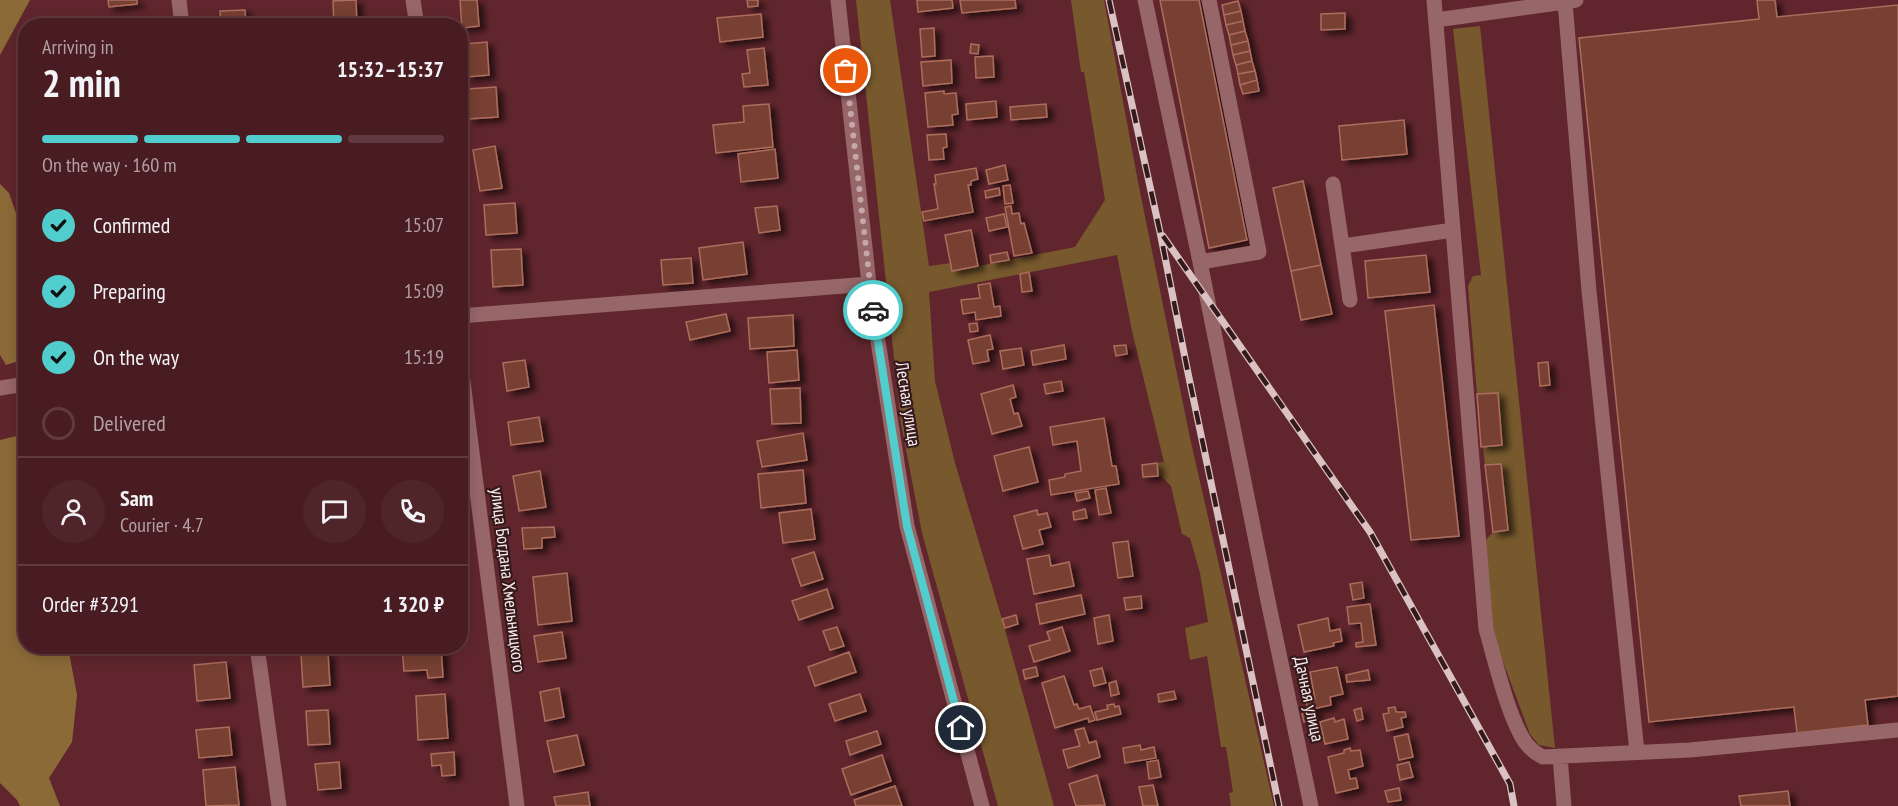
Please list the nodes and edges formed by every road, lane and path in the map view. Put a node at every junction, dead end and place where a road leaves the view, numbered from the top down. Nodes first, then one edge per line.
1 (179, 0) edge
2 (413, 0) edge
3 (838, 0) edge
4 (1145, 0) edge
5 (1209, 0) edge
6 (1434, 0) edge
7 (1571, 1) edge
8 (181, 18) edge
9 (416, 18) edge
10 (1436, 20) junction
11 (1334, 184) dead end
12 (1453, 230) junction
13 (1343, 246) junction
14 (1200, 262) junction
15 (869, 284) junction
16 (1350, 300) dead end
17 (468, 315) edge
18 (18, 385) edge
19 (0, 388) edge
20 (468, 421) edge
21 (259, 654) edge
22 (1898, 730) edge
23 (1637, 752) junction
24 (1560, 756) junction
25 (279, 806) edge
26 (517, 806) edge
27 (982, 806) edge
28 (1311, 806) edge
29 (1564, 806) edge

1 - 8 street
2 - 9 street
3 - 15 street, Лесная улица
4 - 14 street, Дачная улица
5 - 14 street
6 - 10 street
7 - 10 street
7 - 23 street
10 - 12 street
11 - 13 street
12 - 13 street
12 - 24 street
13 - 16 street
14 - 28 street, Дачная улица
15 - 17 street
15 - 27 street, Лесная улица
18 - 19 street
20 - 26 street, улица Богдана Хмельницкого
21 - 25 street
22 - 23 street
23 - 24 street
24 - 29 street

